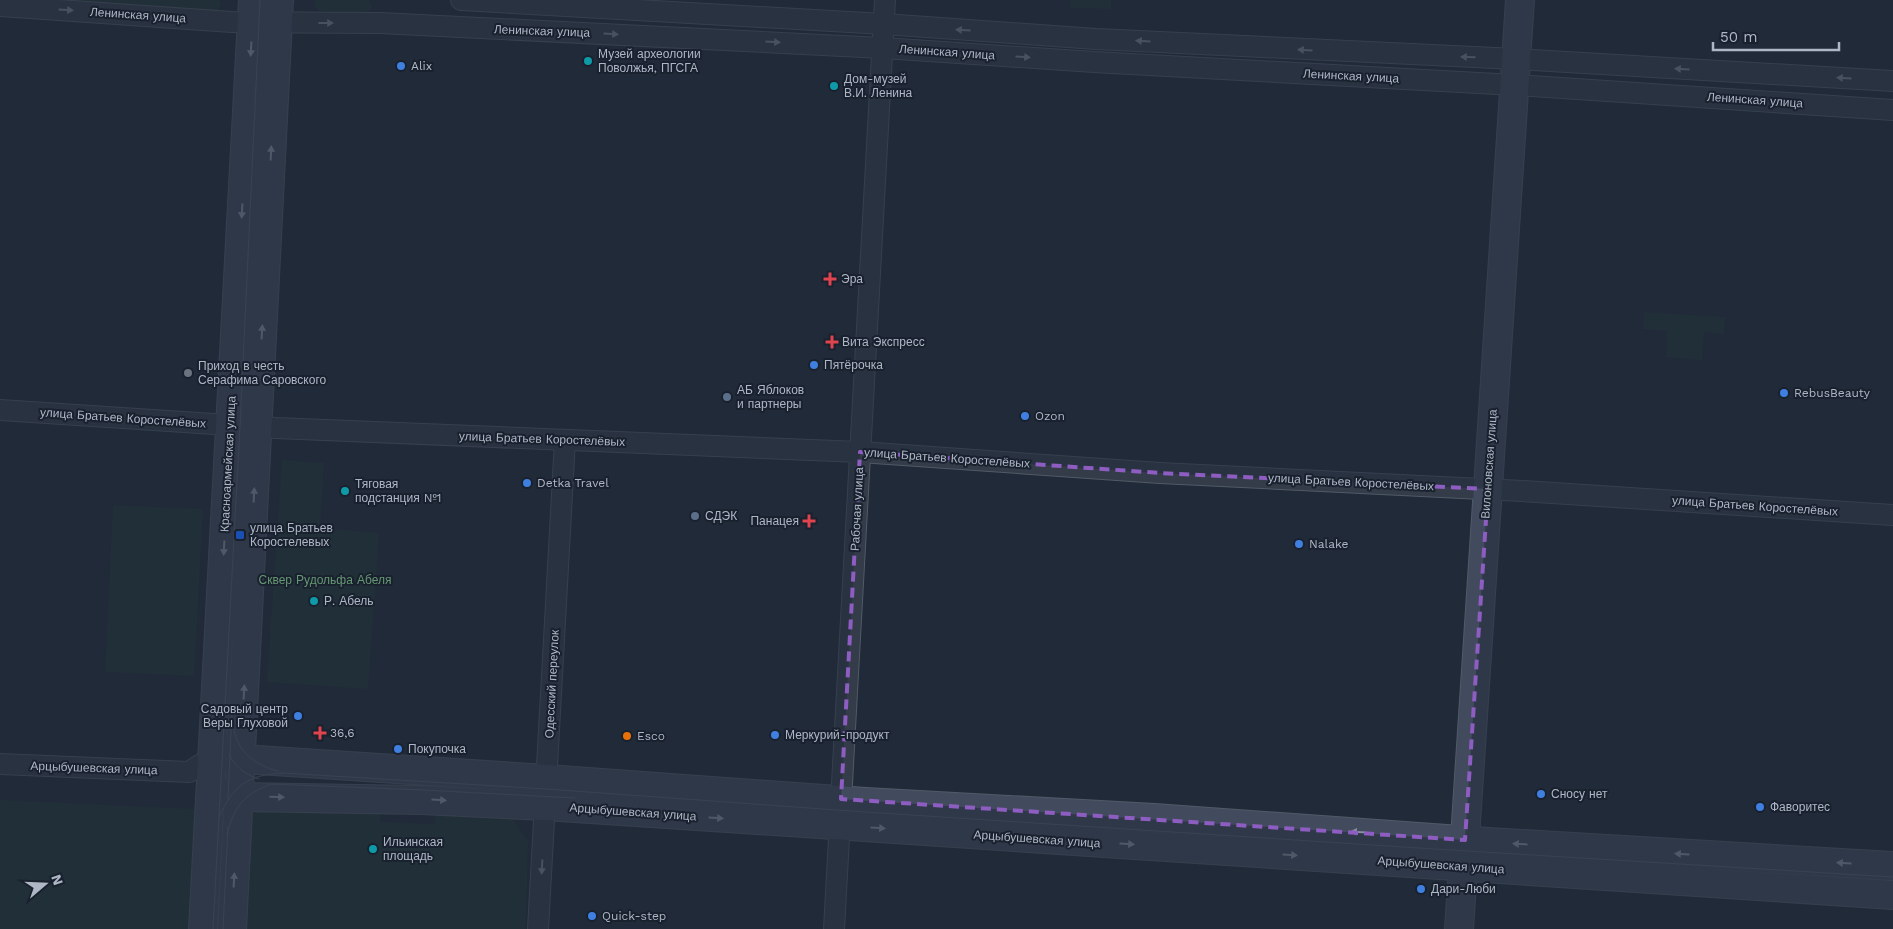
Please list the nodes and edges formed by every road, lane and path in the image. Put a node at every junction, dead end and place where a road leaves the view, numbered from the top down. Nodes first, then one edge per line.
1 (462, 0) edge
2 (885, 0) edge
3 (1520, 0) edge
4 (0, 6) edge
5 (265, 11) edge
6 (884, 24) junction
7 (882, 48) junction
8 (1515, 72) junction
9 (1893, 81) edge
10 (1893, 110) edge
11 (0, 410) edge
12 (230, 425) junction
13 (257, 427) junction
14 (565, 440) junction
15 (860, 452) junction
16 (1488, 489) junction
17 (1893, 515) edge
18 (212, 757) junction
19 (240, 758) junction
20 (0, 764) edge
21 (189, 772) junction
22 (547, 779) junction
23 (211, 794) junction
24 (239, 797) junction
25 (545, 806) junction
26 (840, 813) junction
27 (1464, 853) junction
28 (1893, 866) edge
29 (1893, 895) edge
30 (203, 929) edge
31 (232, 929) edge
32 (538, 929) edge
33 (834, 929) edge
34 (1459, 929) edge

1 - 6 street, Ленинская улица
2 - 6 street, Рабочая улица
3 - 8 main road, Вилоновская улица
4 -> 5 street, Ленинская улица
5 -> 7 street, Ленинская улица
5 -> 12 main road, Красноармейская улица
13 -> 5 main road
6 - 7 street, Рабочая улица
8 -> 6 street, Ленинская улица
7 -> 8 street, Ленинская улица
7 - 15 street, Рабочая улица
9 -> 8 street, Ленинская улица
8 - 10 street, Ленинская улица
8 - 16 main road, Вилоновская улица
11 - 12 street, улица Братьев Коростелёвых
12 - 13 street, улица Братьев Коростелёвых
12 -> 18 main road, Красноармейская улица
13 - 14 street, улица Братьев Коростелёвых
19 -> 13 main road
14 - 15 street, улица Братьев Коростелёвых
14 - 22 street, Одесский переулок
15 - 16 street, улица Братьев Коростелёвых
15 - 26 street, Рабочая улица
16 - 17 street, улица Братьев Коростелёвых
16 - 27 main road, Вилоновская улица
18 - 19 main road, Арцыбушевская улица
18 - 21 street
18 - 23 main road, Красноармейская улица
19 - 22 main road, Арцыбушевская улица
19 - 24 main road
20 - 21 street, Арцыбушевская улица
21 - 23 street
22 - 25 street, Одесский переулок
22 - 26 main road, Арцыбушевская улица
23 - 24 main road, Арцыбушевская улица
23 - 30 main road, Красноармейская улица
24 -> 25 main road, Арцыбушевская улица
31 -> 24 main road
25 -> 26 main road, Арцыбушевская улица
25 -> 32 street, Одесский переулок
26 - 27 main road, Арцыбушевская улица
26 - 33 street, Рабочая улица
28 -> 27 main road, Арцыбушевская улица
27 - 29 main road, Арцыбушевская улица
27 - 34 main road, Вилоновская улица

